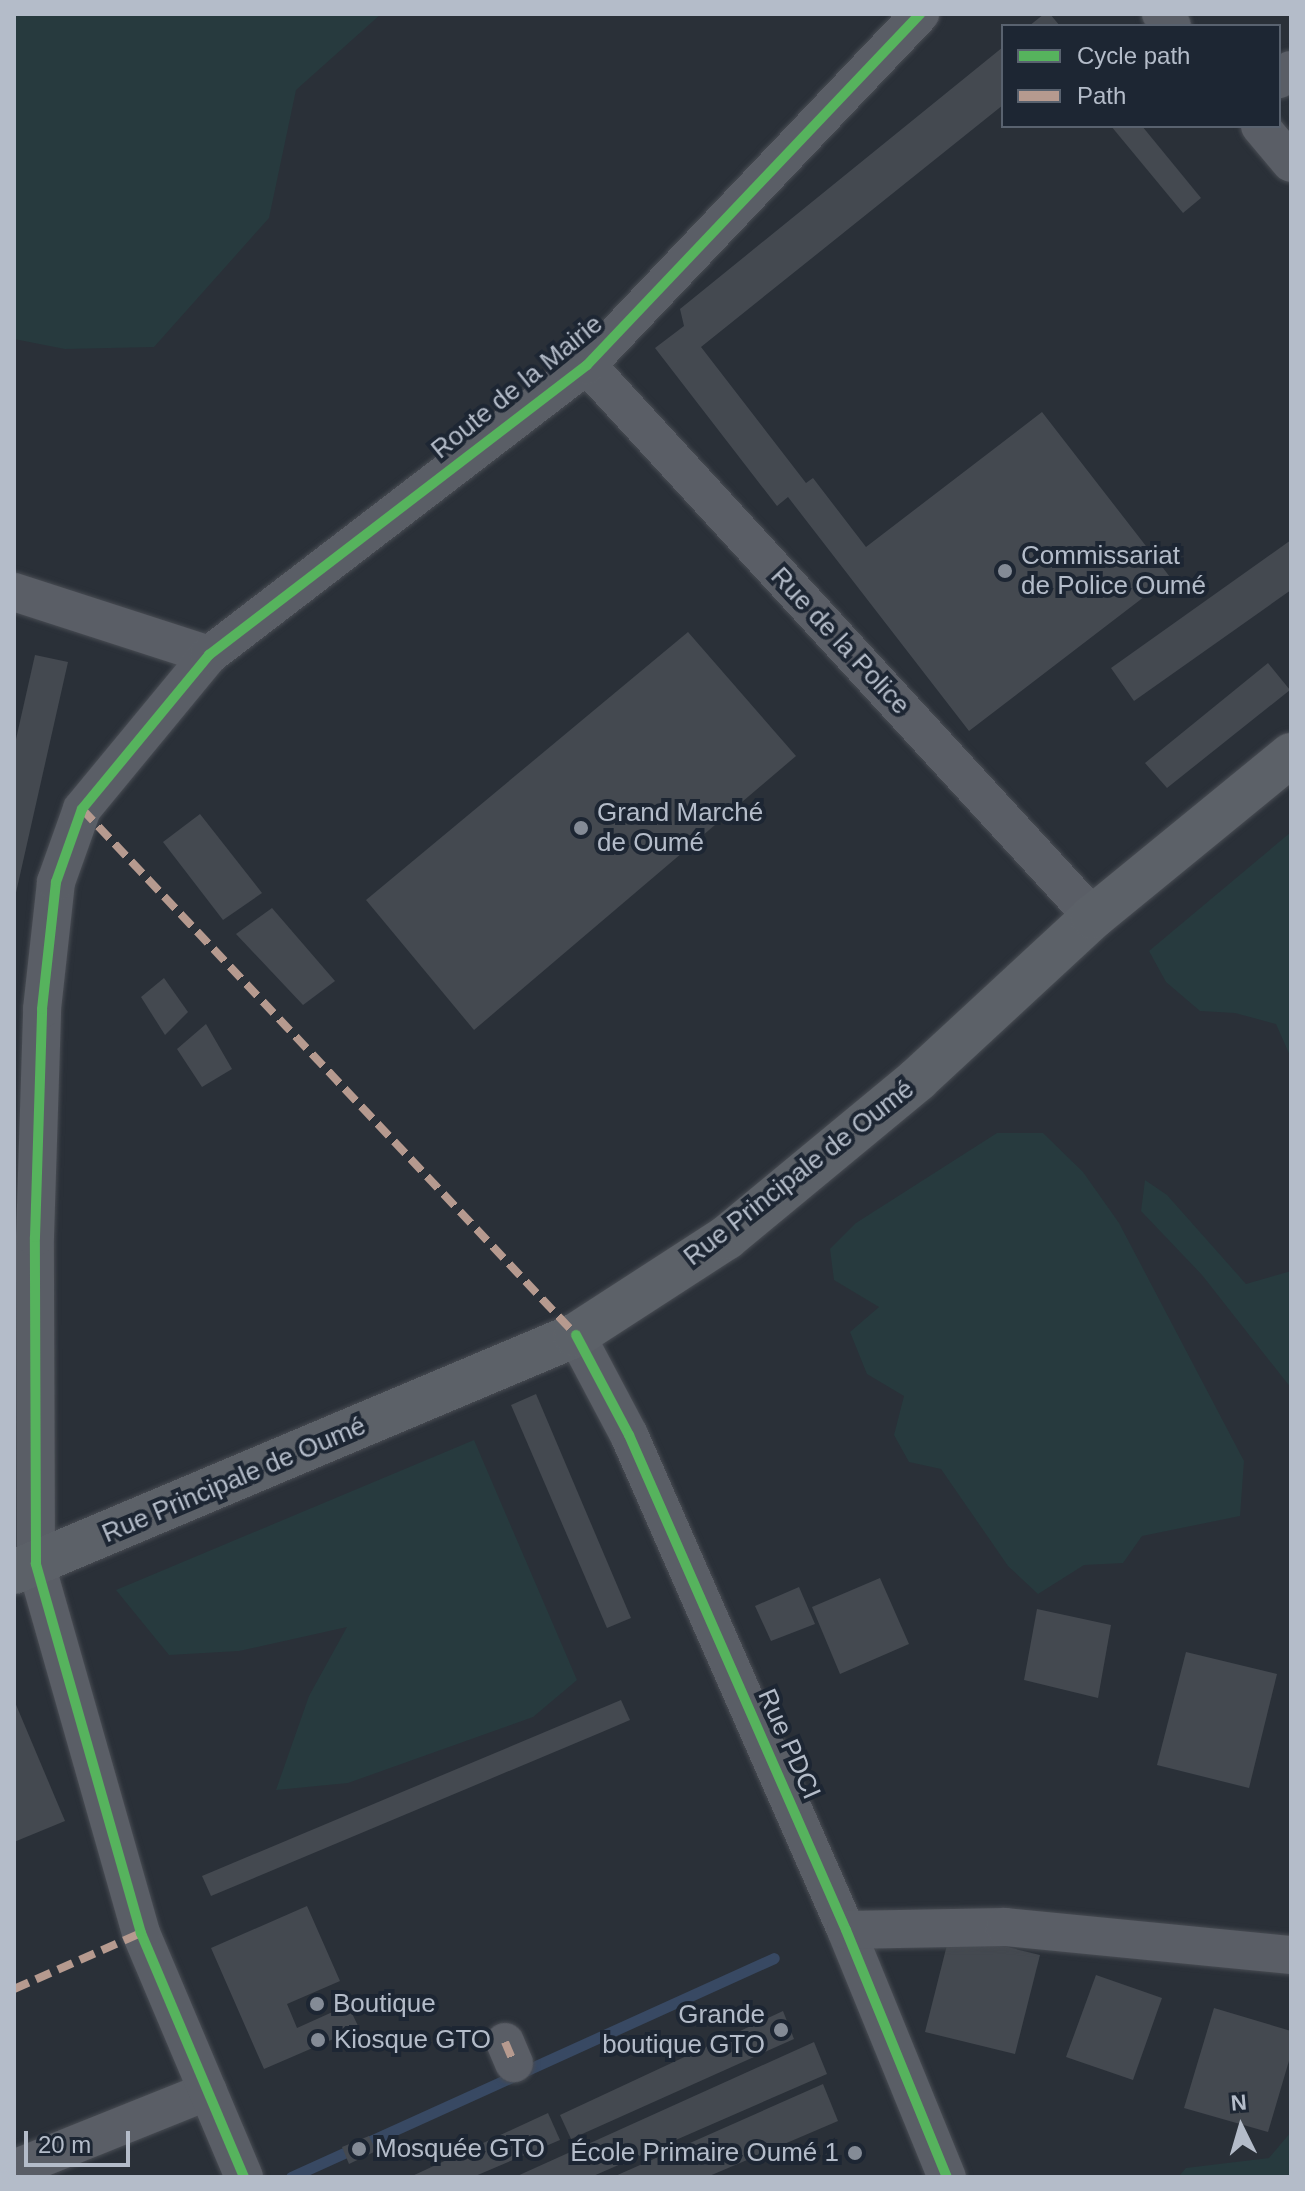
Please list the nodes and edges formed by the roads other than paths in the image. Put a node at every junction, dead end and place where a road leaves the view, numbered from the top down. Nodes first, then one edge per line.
1 (920, 14) edge
2 (1262, 128) edge
3 (1291, 163) edge
4 (587, 365) junction
5 (14, 592) edge
6 (209, 655) junction
7 (1291, 755) edge
8 (1093, 917) junction
9 (576, 1335) junction
10 (25, 1568) edge
11 (846, 1930) junction
12 (1291, 1955) edge
13 (208, 2091) junction
14 (14, 2169) edge
15 (244, 2177) edge
16 (947, 2177) edge

1 - 4 street, Route de la Mairie
2 - 3 street
4 - 6 street, Route de la Mairie
4 - 8 street, Rue de la Police
5 - 6 street
6 - 10 street, Route de la Mairie
7 - 8 main road, Rue Principale de Oumé
8 - 9 main road, Rue Principale de Oumé
9 - 10 main road, Rue Principale de Oumé
9 - 11 street, Rue PDCI
10 - 13 street, Route de la Mairie
11 - 12 street
11 - 16 street, Rue PDCI
13 - 14 street
13 - 15 street, Route de la Mairie

